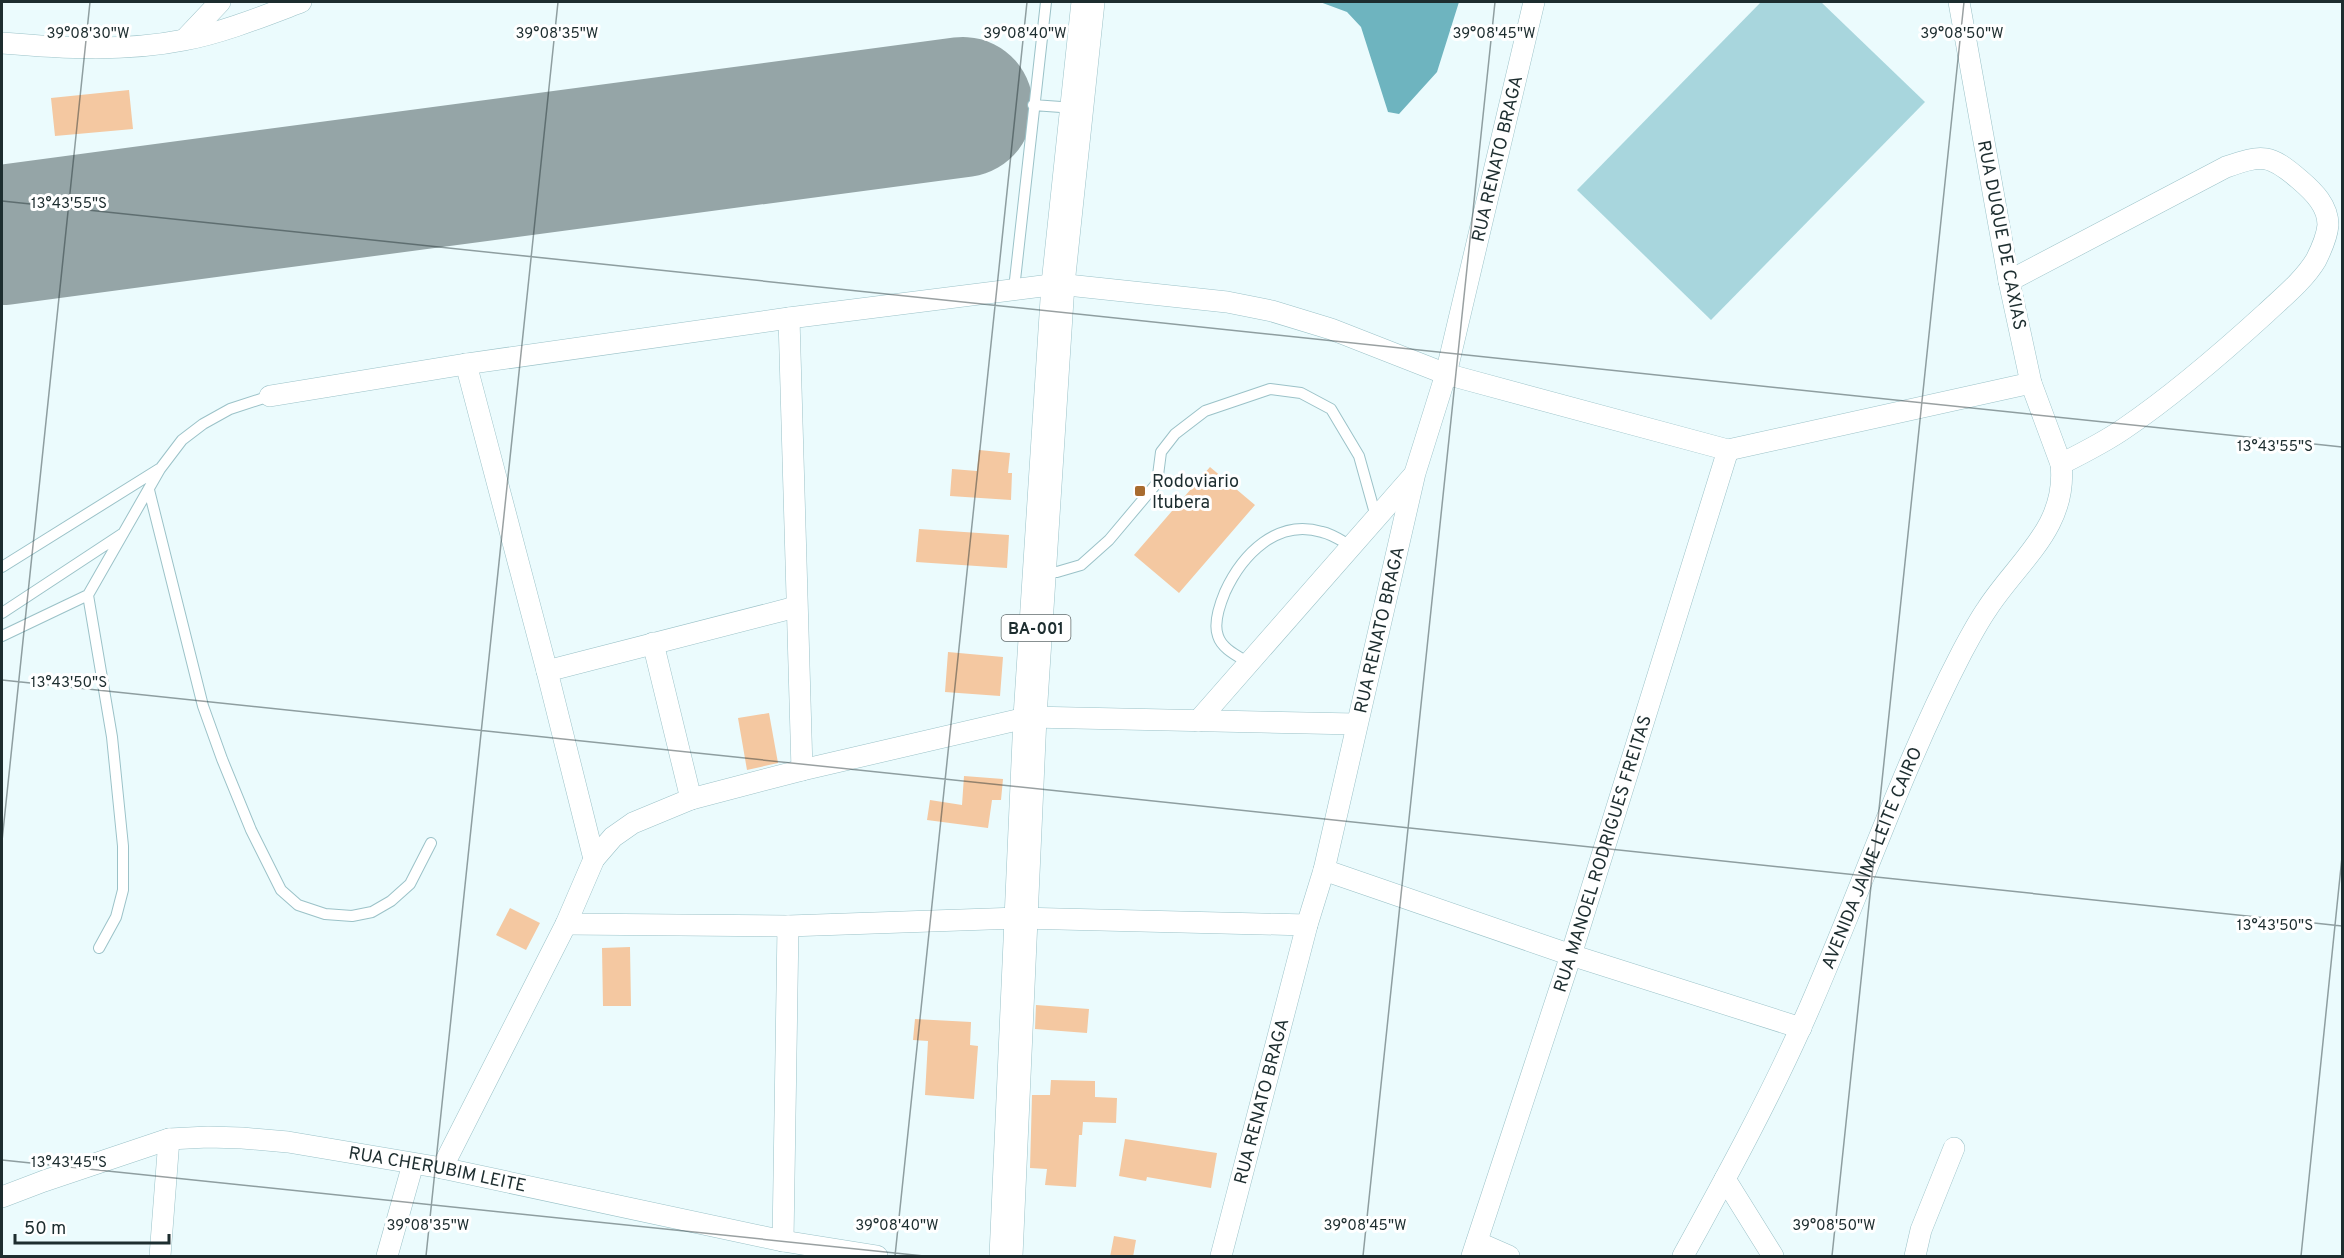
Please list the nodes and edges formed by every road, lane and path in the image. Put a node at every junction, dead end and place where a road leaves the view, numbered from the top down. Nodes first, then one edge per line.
1 (220, 2) edge
2 (301, 2) edge
3 (1046, 2) edge
4 (1088, 2) edge
5 (1534, 2) edge
6 (1959, 2) edge
7 (184, 40) junction
8 (2, 43) edge
9 (1033, 105) junction
10 (1077, 108) junction
11 (2009, 281) junction
12 (1058, 284) junction
13 (1014, 289) junction
14 (789, 318) junction
15 (466, 364) junction
16 (1446, 374) junction
17 (2031, 383) junction
18 (270, 396) joint
19 (1728, 450) junction
20 (2061, 464) junction
21 (159, 469) junction
22 (1415, 473) junction
23 (149, 490) junction
24 (1376, 518) junction
25 (125, 532) junction
26 (1351, 546) junction
27 (2, 567) edge
28 (1040, 573) junction
29 (88, 595) junction
30 (796, 607) junction
31 (2, 613) edge
32 (2, 636) edge
33 (653, 643) junction
34 (1249, 663) junction
35 (547, 671) junction
36 (1030, 717) junction
37 (1198, 721) junction
38 (1356, 724) junction
39 (801, 770) junction
40 (691, 799) junction
41 (430, 843) dead end
42 (594, 859) junction
43 (1324, 870) junction
44 (1019, 918) junction
45 (566, 924) junction
46 (1307, 925) junction
47 (788, 926) junction
48 (99, 948) dead end
49 (1571, 955) junction
50 (1801, 1028) junction
51 (169, 1139) junction
52 (1954, 1148) dead end
53 (413, 1164) junction
54 (442, 1168) junction
55 (1725, 1179) junction
56 (2, 1197) edge
57 (783, 1241) junction
58 (1474, 1249) edge
59 (160, 1257) edge
60 (387, 1257) edge
61 (877, 1257) edge
62 (1006, 1257) edge
63 (1221, 1257) edge
64 (1509, 1257) edge
65 (1683, 1257) edge
66 (1773, 1257) edge
67 (1915, 1257) edge

1 - 7 street
2 - 7 street
3 - 9 lane
4 - 10 main road, BA-001
5 - 16 street, RUA RENATO BRAGA
6 - 11 street, RUA DUQUE DE CAXIAS
7 - 8 street
9 - 10 lane
9 - 13 lane
10 - 12 main road, BA-001
11 - 17 street, RUA DUQUE DE CAXIAS
11 - 20 street
12 - 13 street
12 - 16 street
12 - 28 main road, BA-001
13 - 14 street
14 - 15 street
14 - 30 street
15 - 18 street
15 - 35 street
16 - 19 street
16 - 22 street, RUA RENATO BRAGA
17 - 19 street
17 - 20 street, RUA DUQUE DE CAXIAS
18 - 21 lane
19 - 49 street, RUA MANOEL RODRIGUES FREITAS
20 - 50 street, AVENIDA JAIME LEITE CAIRO
21 - 23 lane
21 - 27 lane
22 - 24 street
22 - 38 street, RUA RENATO BRAGA
23 - 25 lane
23 - 41 lane
24 - 26 street
24 - 28 lane
25 - 29 lane
25 - 31 lane
26 - 34 street
26 - 34 lane
28 - 36 main road, BA-001
29 - 32 lane
29 - 48 lane
30 - 33 street
30 - 39 street
33 - 35 street
33 - 40 street
34 - 37 street
35 - 42 street
36 - 37 street
36 - 39 street
36 - 44 main road, BA-001
37 - 38 street
38 - 43 street, RUA RENATO BRAGA
39 - 40 street
40 - 42 street
42 - 45 street
43 - 46 street, RUA RENATO BRAGA
43 - 49 street
44 - 46 street
44 - 47 street
44 - 62 main road, BA-001
45 - 47 street
45 - 54 street
46 - 63 street, RUA RENATO BRAGA
47 - 57 street
49 - 50 street
49 - 58 street, RUA MANOEL RODRIGUES FREITAS
50 - 55 street, AVENIDA JAIME LEITE CAIRO
51 - 53 street, RUA CHERUBIM LEITE
51 - 56 street, RUA CHERUBIM LEITE
51 - 59 street
52 - 67 street
53 - 54 street, RUA CHERUBIM LEITE
53 - 60 street
54 - 57 street, RUA CHERUBIM LEITE
55 - 65 street, AVENIDA JAIME LEITE CAIRO
55 - 66 street
57 - 61 street, RUA CHERUBIM LEITE
58 - 64 street

